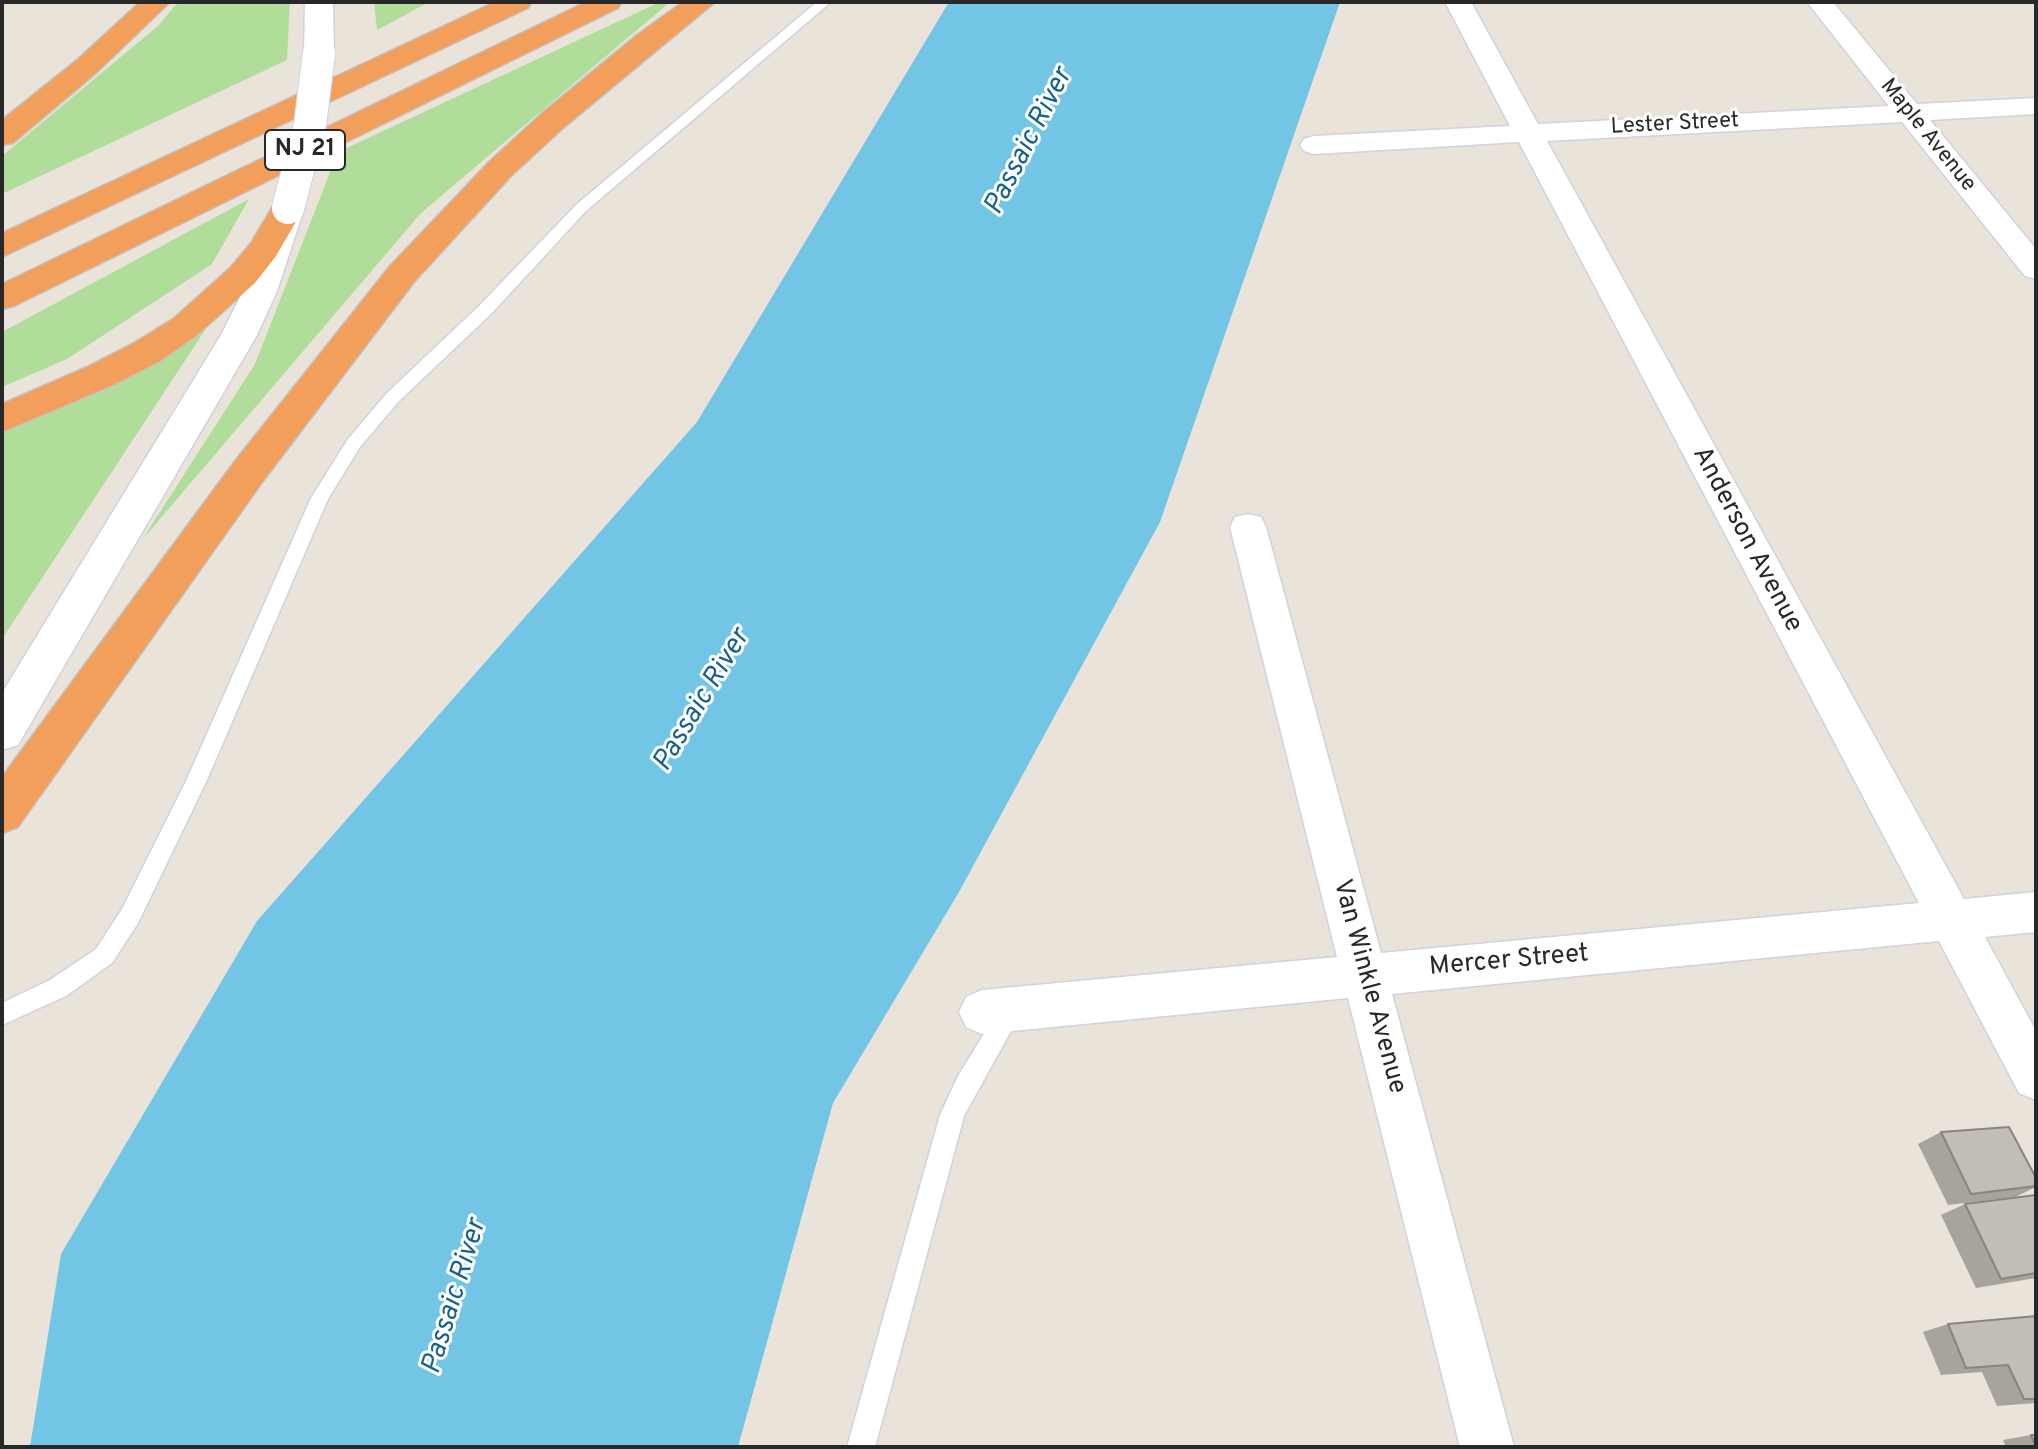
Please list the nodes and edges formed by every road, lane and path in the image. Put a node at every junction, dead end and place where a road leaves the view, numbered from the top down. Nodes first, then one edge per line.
1 (134, 2) edge
2 (156, 2) edge
3 (319, 2) edge
4 (518, 2) edge
5 (608, 2) edge
6 (701, 2) edge
7 (825, 2) edge
8 (1458, 2) edge
9 (1820, 2) edge
10 (2036, 106) edge
11 (1907, 113) junction
12 (1528, 133) junction
13 (2, 134) edge
14 (1314, 145) dead end
15 (288, 208) junction
16 (2, 246) edge
17 (2036, 269) edge
18 (2, 298) edge
19 (2, 419) edge
20 (1248, 527) dead end
21 (2, 732) edge
22 (2, 813) edge
23 (2036, 912) edge
24 (1951, 920) junction
25 (1365, 975) junction
26 (998, 1010) joint
27 (2, 1014) edge
28 (2036, 1077) edge
29 (861, 1447) edge
30 (1487, 1447) edge

1 - 13 highway
2 - 13 highway
3 - 15 main road, bridge
4 - 16 highway, NJ 21
5 - 18 highway, NJ 21
6 - 22 highway
7 - 27 lane
8 - 12 street, Anderson Avenue
9 - 11 street, Maple Avenue
10 - 11 street, Lester Street
11 - 12 street, Lester Street
11 - 17 street, Maple Avenue
12 - 14 street, Lester Street
12 - 24 street, Anderson Avenue
15 - 19 highway
15 - 21 main road
20 - 25 street, Van Winkle Avenue
23 - 24 street, Mercer Street
24 - 25 street, Mercer Street
24 - 28 street, Anderson Avenue
25 - 26 street, Mercer Street
25 - 30 street, Van Winkle Avenue
26 - 29 lane

